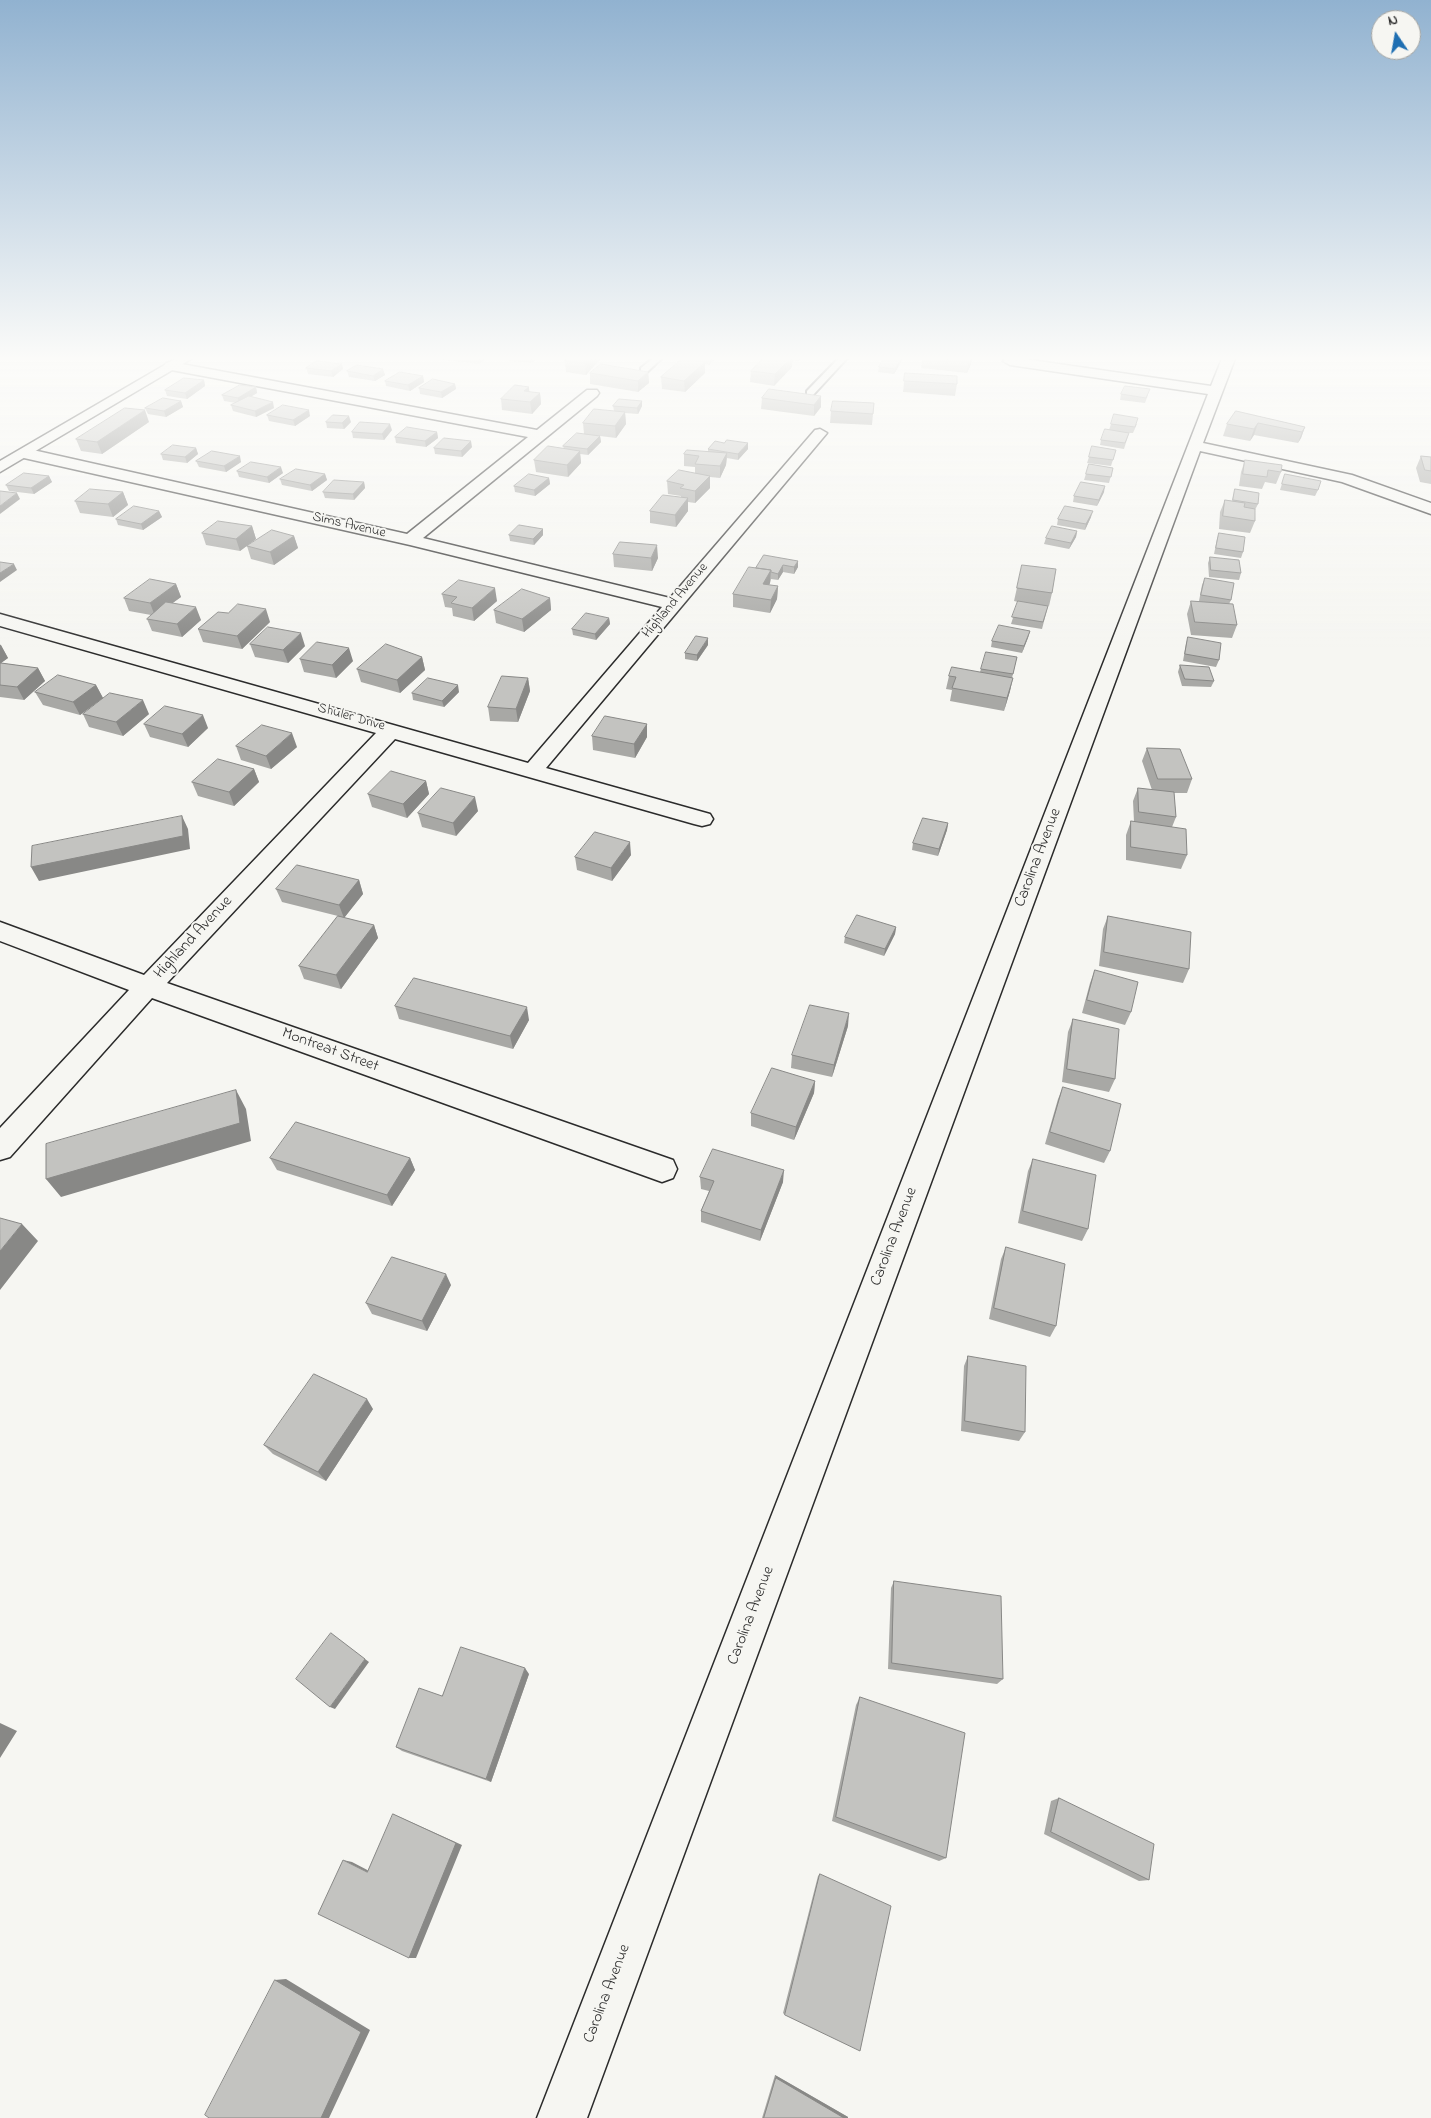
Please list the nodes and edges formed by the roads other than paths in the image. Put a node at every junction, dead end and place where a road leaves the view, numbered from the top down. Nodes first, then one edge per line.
1 (21, 455) edge
2 (32, 455) edge
3 (515, 455) edge
4 (801, 455) edge
5 (1193, 455) edge
6 (1237, 455) edge
7 (0, 467) edge
8 (1431, 509) edge
9 (410, 540) junction
10 (674, 604) junction
11 (0, 620) edge
12 (391, 730) junction
13 (533, 770) junction
14 (702, 818) dead end
15 (0, 931) edge
16 (148, 986) junction
17 (0, 1148) edge
18 (662, 1169) dead end
19 (562, 2118) edge

1 - 7 street
2 - 9 street, Sims Avenue
3 - 9 street
4 - 10 street, Highland Avenue
5 - 19 street, Carolina Avenue
6 - 8 street
9 - 10 street, Sims Avenue
10 - 13 street, Highland Avenue
11 - 12 street, Shuler Drive
12 - 13 street, Shuler Drive
12 - 16 street, Highland Avenue
13 - 14 street, Shuler Drive
15 - 16 street, Montreat Street
16 - 17 street, Highland Avenue
16 - 18 street, Montreat Street

